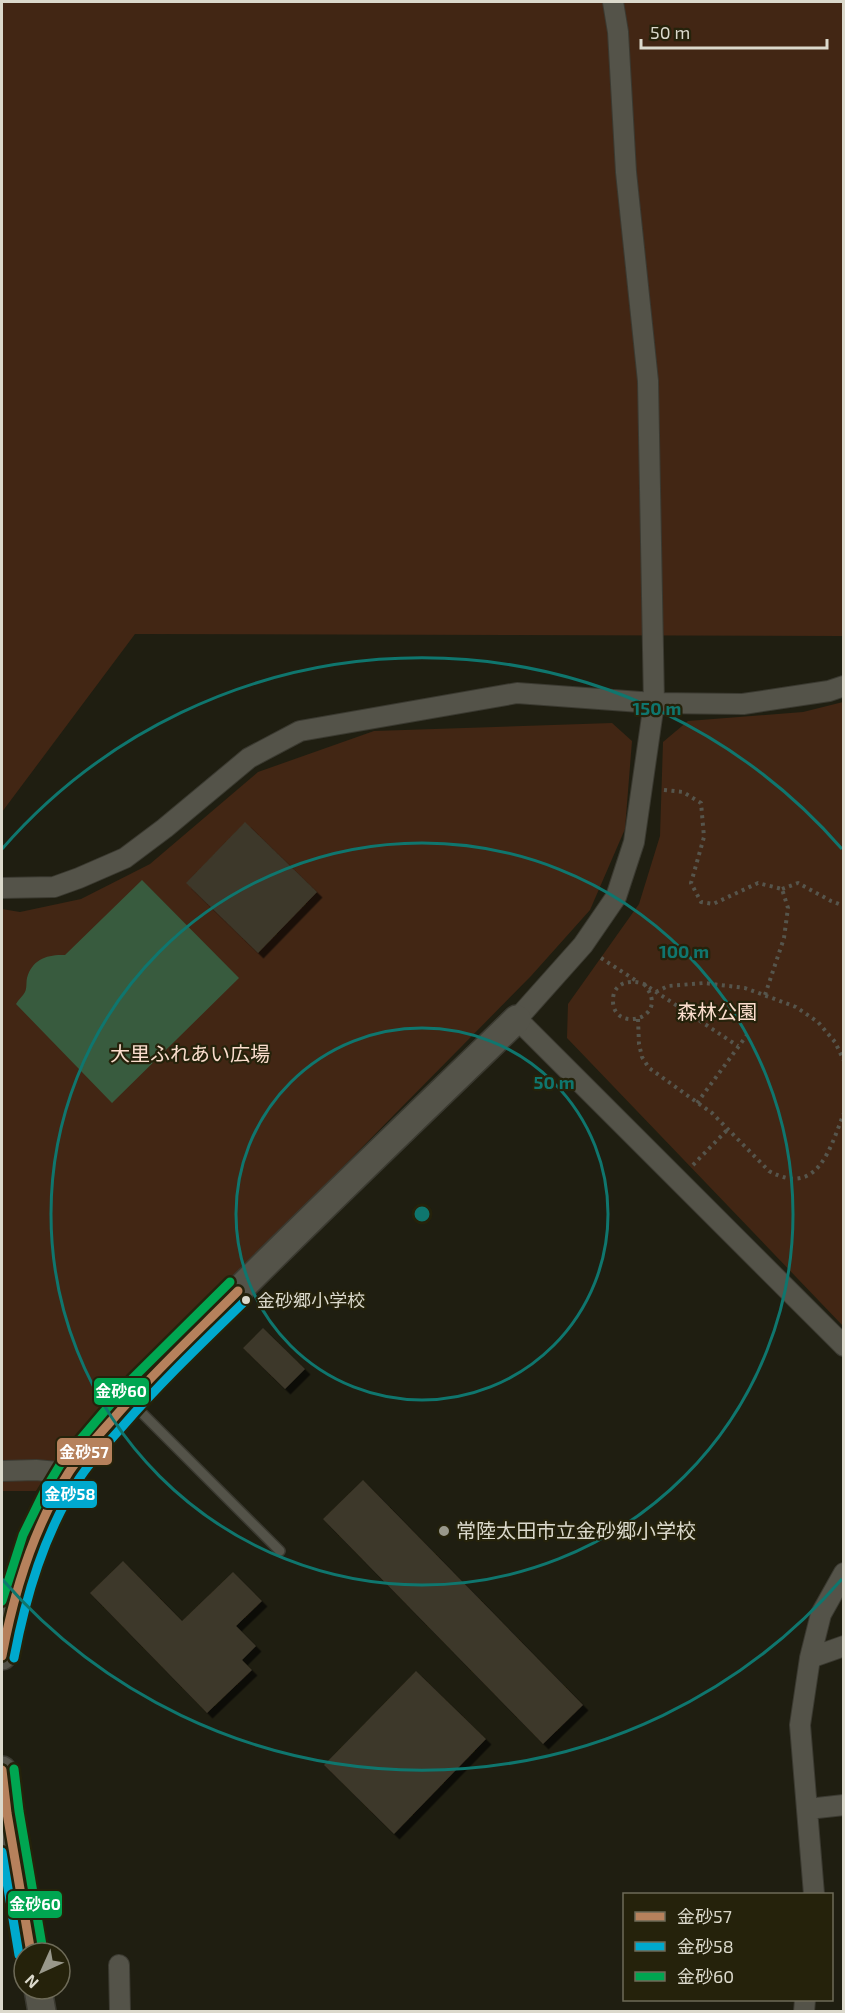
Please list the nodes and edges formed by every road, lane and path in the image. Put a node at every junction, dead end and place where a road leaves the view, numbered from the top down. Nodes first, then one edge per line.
1 (613, 2) edge
2 (843, 686) edge
3 (654, 703) junction
4 (643, 788) junction
5 (2, 888) edge
6 (782, 889) junction
7 (843, 906) edge
8 (583, 945) junction
9 (635, 981) junction
10 (644, 984) junction
11 (656, 992) junction
12 (765, 995) junction
13 (517, 1019) junction
14 (638, 1019) junction
15 (747, 1035) dead end
16 (738, 1046) junction
17 (843, 1061) edge
18 (697, 1103) junction
19 (843, 1113) edge
20 (728, 1129) junction
21 (678, 1181) junction
22 (843, 1346) edge
23 (129, 1400) junction
24 (2, 1471) edge
25 (68, 1473) junction
26 (280, 1551) dead end
27 (843, 1573) edge
28 (843, 1646) edge
29 (2, 1656) edge
30 (810, 1658) junction
31 (2, 1770) edge
32 (843, 1805) edge
33 (808, 1809) junction
34 (814, 1893) edge
35 (29, 1941) edge
36 (119, 1965) dead end
37 (120, 2012) edge

1 - 3 street
2 - 3 street
3 - 4 street
3 - 5 street
4 - 6 path
4 - 8 street
6 - 7 path
6 - 12 path
8 - 9 path
8 - 13 street
9 - 10 path
9 - 14 path
10 - 11 path
10 - 14 path
11 - 12 path
11 - 16 path
12 - 17 path
13 - 21 street
13 - 23 street
14 - 18 path
15 - 16 path
16 - 18 path
18 - 20 path
19 - 20 path
20 - 21 path
21 - 22 street
23 - 25 street
23 - 26 lane
24 - 25 street
25 - 29 street
27 - 30 street
28 - 30 street
30 - 33 street
31 - 35 street
32 - 33 street
33 - 34 street
36 - 37 street

